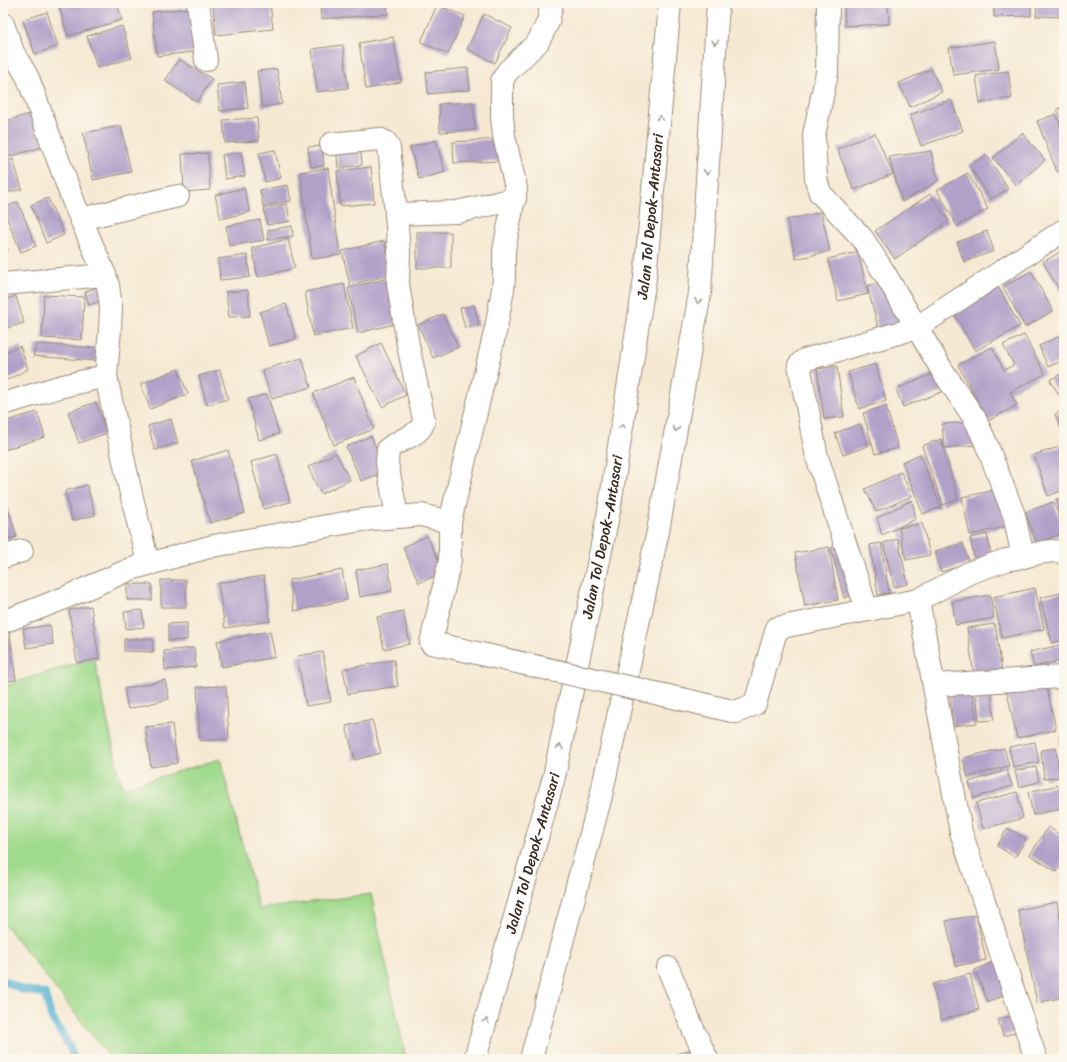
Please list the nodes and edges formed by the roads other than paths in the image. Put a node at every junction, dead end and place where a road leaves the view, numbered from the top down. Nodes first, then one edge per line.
1 (198, 3) edge
2 (552, 3) edge
3 (670, 3) edge
4 (718, 3) edge
5 (828, 3) edge
6 (3, 24) edge
7 (206, 60) dead end
8 (331, 144) dead end
9 (178, 196) dead end
10 (515, 199) junction
11 (396, 214) junction
12 (81, 219) junction
13 (1064, 230) edge
14 (105, 275) junction
15 (3, 284) edge
16 (916, 328) junction
17 (106, 376) junction
18 (3, 404) edge
19 (397, 516) junction
20 (450, 522) junction
21 (1064, 553) edge
22 (1023, 557) junction
23 (148, 563) junction
24 (918, 600) junction
25 (867, 610) junction
26 (3, 622) edge
27 (1061, 677) dead end
28 (935, 685) junction
29 (668, 968) dead end
30 (476, 1059) edge
31 (531, 1059) edge
32 (707, 1059) edge
33 (1036, 1059) edge

1 - 7 main road
2 - 10 main road
30 -> 3 main road, Jalan Tol Depok–Antasari
4 -> 31 main road
5 - 16 main road
6 - 12 main road
8 - 11 main road
9 - 12 main road
10 - 11 main road
10 - 20 main road
11 - 19 main road
12 - 14 main road
13 - 16 main road
14 - 15 main road
14 - 17 main road
16 - 22 main road
16 - 25 main road
17 - 18 main road
17 - 23 main road
19 - 20 main road
19 - 23 main road
20 - 25 main road, bridge
21 - 22 main road
22 - 24 main road
23 - 26 main road
24 - 25 main road
24 - 28 main road
27 - 28 main road
28 - 33 main road
29 - 32 main road

